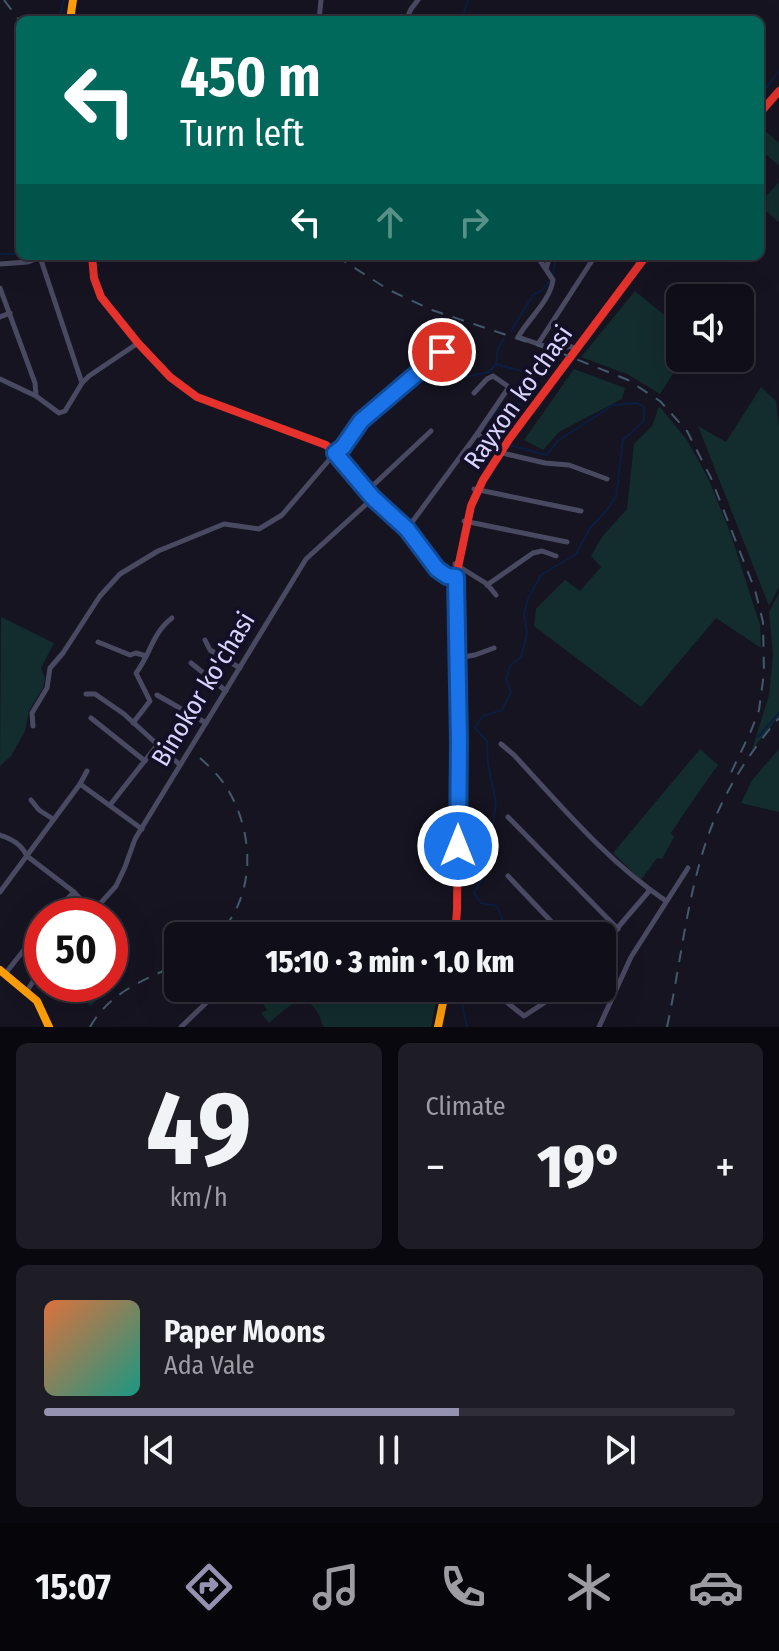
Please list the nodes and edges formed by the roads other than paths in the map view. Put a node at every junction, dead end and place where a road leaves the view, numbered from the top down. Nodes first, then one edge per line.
1 (779, 91) edge
2 (779, 97) edge
3 (764, 111) edge
4 (764, 112) edge
5 (33, 260) edge
6 (42, 260) edge
7 (92, 260) edge
8 (539, 260) edge
9 (549, 260) edge
10 (592, 260) edge
11 (637, 260) edge
12 (643, 260) edge
13 (0, 264) edge
14 (546, 271) junction
15 (0, 288) edge
16 (10, 313) junction
17 (0, 317) edge
18 (138, 343) junction
19 (538, 344) junction
20 (573, 348) junction
21 (442, 352) dead end
22 (0, 379) edge
23 (82, 383) junction
24 (474, 393) dead end
25 (36, 396) junction
26 (431, 431) dead end
27 (477, 434) junction
28 (500, 450) junction
29 (335, 453) junction
30 (607, 479) dead end
31 (476, 489) junction
32 (370, 495) junction
33 (581, 511) dead end
34 (466, 521) junction
35 (407, 529) junction
36 (567, 542) dead end
37 (556, 556) dead end
38 (456, 564) junction
39 (454, 577) junction
40 (487, 585) junction
41 (496, 595) dead end
42 (172, 618) dead end
43 (205, 640) dead end
44 (98, 642) dead end
45 (494, 648) dead end
46 (146, 656) junction
47 (457, 658) junction
48 (191, 663) dead end
49 (240, 668) junction
50 (226, 691) junction
51 (86, 694) dead end
52 (157, 695) dead end
53 (91, 718) dead end
54 (133, 723) junction
55 (206, 723) junction
56 (33, 726) dead end
57 (457, 727) junction
58 (158, 744) junction
59 (501, 744) dead end
60 (145, 761) junction
61 (180, 765) junction
62 (87, 771) dead end
63 (80, 784) junction
64 (31, 800) dead end
65 (110, 805) junction
66 (508, 817) dead end
67 (53, 819) junction
68 (142, 829) junction
69 (0, 835) edge
70 (27, 856) junction
71 (688, 868) dead end
72 (508, 876) dead end
73 (650, 890) junction
74 (0, 892) edge
75 (74, 892) junction
76 (68, 898) edge
77 (79, 898) edge
78 (105, 898) edge
79 (666, 901) junction
80 (455, 922) edge
81 (552, 922) edge
82 (618, 929) joint
83 (24, 947) edge
84 (2, 972) edge
85 (24, 989) edge
86 (38, 1002) edge
87 (442, 1002) edge
88 (506, 1002) edge
89 (545, 1002) edge
90 (206, 1003) dead end
91 (49, 1027) edge
92 (181, 1027) edge
93 (436, 1027) edge
94 (599, 1027) edge

1 - 3 main road
2 - 4 main road
5 - 13 street
6 - 23 street
7 - 18 main road
8 - 14 street
9 - 14 street
10 - 19 street
11 - 20 main road, Rayxon ko'chasi
12 - 20 main road, Rayxon ko'chasi
14 - 19 street
15 - 16 street
16 - 17 street
16 - 25 street
18 - 23 street
18 - 29 main road
19 - 20 street
20 - 28 main road, Rayxon ko'chasi
21 - 29 street
22 - 25 street
23 - 25 street
24 - 27 street, Rayxon ko'chasi
26 - 32 street, Binokor ko'chasi
27 - 28 street
27 - 35 street, Rayxon ko'chasi
28 - 30 street
28 - 31 main road, Rayxon ko'chasi
29 - 32 main road
29 - 56 street
31 - 33 street
31 - 34 main road, Rayxon ko'chasi
32 - 35 main road
32 - 49 street, Binokor ko'chasi
34 - 36 street
34 - 38 main road, Rayxon ko'chasi
35 - 39 main road
37 - 40 street
38 - 39 main road, Rayxon ko'chasi
38 - 40 street
39 - 47 main road
39 - 57 main road
40 - 41 street
42 - 46 street
43 - 49 street
44 - 46 street
45 - 47 street
46 - 54 street
47 - 57 main road
48 - 50 street
49 - 50 street, Binokor ko'chasi
50 - 55 street, Binokor ko'chasi
51 - 54 street
52 - 55 street
53 - 60 street
54 - 58 street
55 - 61 street, Binokor ko'chasi
57 - 80 main road
58 - 60 street
58 - 61 street
59 - 73 street
60 - 65 street
61 - 68 street, Binokor ko'chasi
62 - 63 street
63 - 65 street
63 - 67 street
64 - 67 street
65 - 68 street
66 - 82 street
67 - 70 street
68 - 78 street, Binokor ko'chasi
69 - 70 street
70 - 74 street
70 - 75 street
71 - 79 street
72 - 81 street
73 - 79 street
73 - 82 street
75 - 76 street
75 - 77 street
79 - 94 street
83 - 84 street
84 - 85 main road
86 - 91 main road
87 - 93 main road
88 - 89 street
90 - 92 street

